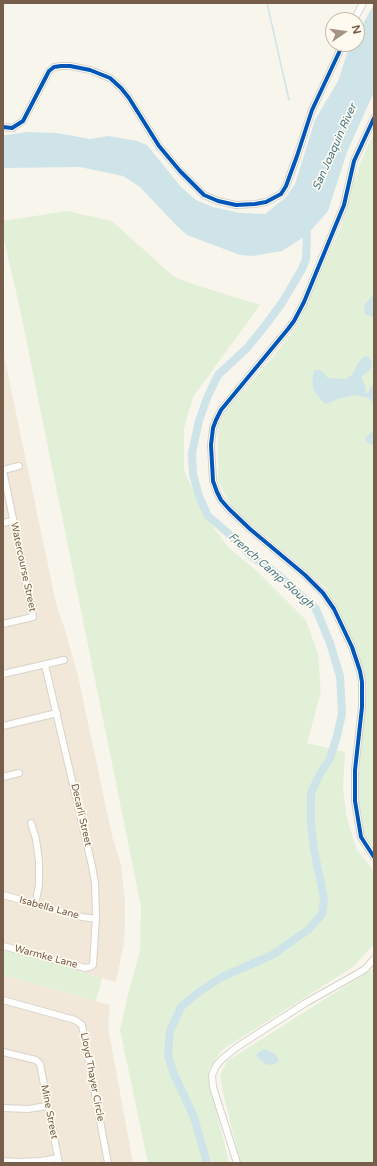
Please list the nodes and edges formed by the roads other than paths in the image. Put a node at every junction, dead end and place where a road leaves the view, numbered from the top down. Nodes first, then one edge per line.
1 (363, 3) edge
2 (358, 12) edge
3 (340, 52) edge
4 (374, 118) edge
5 (3, 127) edge
6 (19, 466) dead end
7 (3, 470) edge
8 (13, 521) junction
9 (3, 523) edge
10 (3, 624) edge
11 (64, 660) dead end
12 (45, 665) junction
13 (3, 674) edge
14 (56, 713) junction
15 (3, 726) edge
16 (19, 773) dead end
17 (3, 777) edge
18 (31, 823) dead end
19 (374, 857) edge
20 (3, 895) edge
21 (35, 905) junction
22 (96, 920) junction
23 (3, 946) edge
24 (374, 959) edge
25 (90, 967) joint
26 (3, 1000) edge
27 (3, 1052) edge
28 (48, 1106) junction
29 (3, 1108) edge
30 (58, 1160) edge
31 (3, 1161) edge
32 (108, 1163) edge
33 (237, 1163) edge

1 - 2 street
3 - 5 street
4 - 19 street
6 - 7 street
7 - 8 street, Watercourse Street
8 - 9 street
8 - 10 street, Watercourse Street
11 - 12 street
12 - 13 street
12 - 14 street, Decarli Street
14 - 15 street
14 - 22 street, Decarli Street
16 - 17 street
18 - 21 street
20 - 21 street, Isabella Lane
21 - 22 street, Isabella Lane
22 - 25 street, Decarli Street
23 - 25 street, Warmke Lane
24 - 33 street
26 - 32 street, Lloyd Thayer Circle
27 - 28 street, Mine Street
28 - 29 street
28 - 30 street, Mine Street
30 - 31 street

